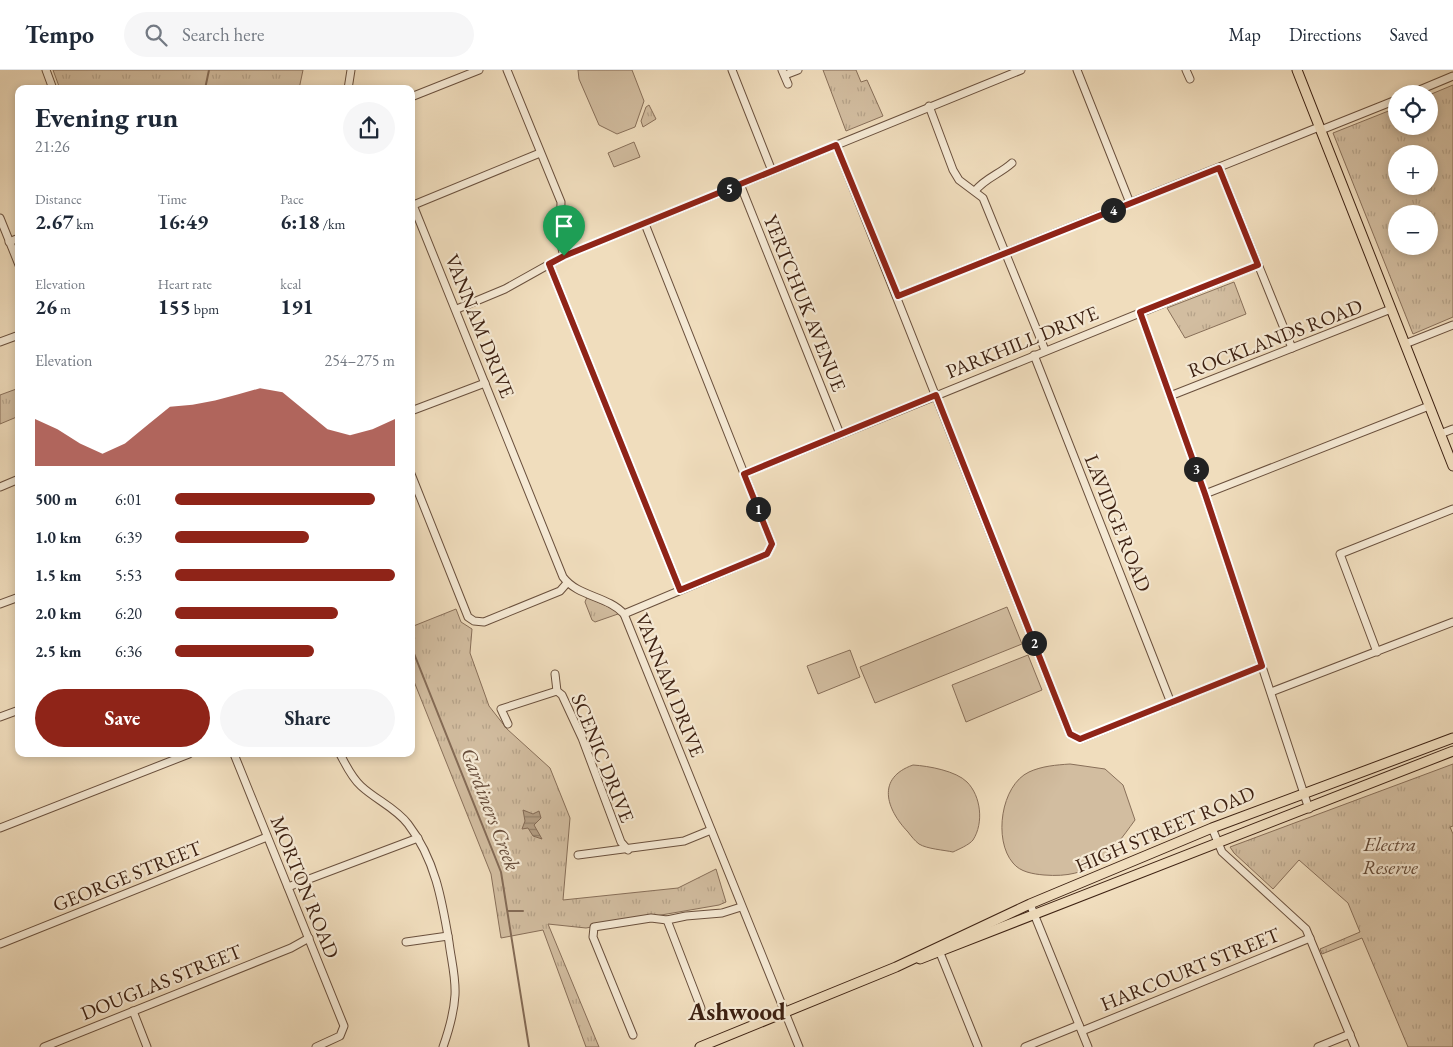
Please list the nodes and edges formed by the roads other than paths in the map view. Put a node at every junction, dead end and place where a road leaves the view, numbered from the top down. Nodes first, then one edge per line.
1 (46, 70) edge
2 (351, 70) edge
3 (479, 70) edge
4 (508, 70) edge
5 (732, 70) edge
6 (798, 70) edge
7 (1021, 70) edge
8 (1077, 70) edge
9 (1186, 70) edge
10 (1297, 70) edge
11 (783, 73) edge
12 (1453, 76) edge
13 (1190, 79) dead end
14 (788, 84) dead end
15 (52, 85) edge
16 (349, 85) edge
17 (1432, 85) edge
18 (415, 95) edge
19 (1388, 103) edge
20 (929, 106) junction
21 (1320, 129) junction
22 (836, 145) junction
23 (540, 153) junction
24 (1012, 163) dead end
25 (1219, 168) junction
26 (772, 171) junction
27 (740, 184) junction
28 (975, 191) junction
29 (1130, 203) junction
30 (415, 204) edge
31 (415, 212) edge
32 (0, 218) edge
33 (645, 224) junction
34 (15, 241) edge
35 (15, 243) edge
36 (10, 244) junction
37 (1006, 253) junction
38 (15, 256) edge
39 (564, 256) junction
40 (549, 264) junction
41 (1258, 265) junction
42 (898, 296) junction
43 (457, 309) junction
44 (1391, 310) junction
45 (1140, 312) junction
46 (1453, 325) edge
47 (15, 336) edge
48 (0, 342) edge
49 (1405, 344) junction
50 (1292, 348) junction
51 (1045, 350) junction
52 (1034, 355) junction
53 (485, 383) junction
54 (936, 395) junction
55 (1170, 396) junction
56 (1429, 406) junction
57 (415, 409) edge
58 (1453, 429) edge
59 (840, 434) junction
60 (1440, 434) junction
61 (1453, 466) edge
62 (744, 474) junction
63 (15, 481) edge
64 (415, 484) edge
65 (0, 487) edge
66 (1205, 494) junction
67 (1453, 509) edge
68 (567, 583) junction
69 (680, 590) junction
70 (15, 598) edge
71 (0, 604) edge
72 (624, 614) junction
73 (1453, 622) edge
74 (1377, 652) junction
75 (1262, 666) junction
76 (555, 674) dead end
77 (557, 691) junction
78 (1271, 692) junction
79 (1171, 703) junction
80 (15, 711) edge
81 (0, 717) edge
82 (508, 724) dead end
83 (1453, 738) edge
84 (1453, 751) edge
85 (181, 757) edge
86 (235, 757) edge
87 (342, 757) edge
88 (1304, 792) junction
89 (1309, 809) junction
90 (0, 828) edge
91 (1212, 828) junction
92 (711, 830) junction
93 (416, 836) junction
94 (267, 837) junction
95 (1218, 842) junction
96 (628, 850) junction
97 (578, 855) dead end
98 (289, 889) junction
99 (1030, 904) junction
100 (741, 907) junction
101 (1034, 914) junction
102 (667, 920) junction
103 (448, 936) junction
104 (1310, 938) junction
105 (309, 940) junction
106 (406, 942) dead end
107 (0, 944) edge
108 (939, 949) junction
109 (701, 1008) dead end
110 (133, 1012) junction
111 (784, 1013) junction
112 (1081, 1028) junction
113 (1350, 1034) junction
114 (633, 1035) dead end
115 (44, 1047) edge
116 (147, 1047) edge
117 (316, 1047) edge
118 (443, 1047) edge
119 (700, 1047) edge
120 (798, 1047) edge
121 (978, 1047) edge
122 (1024, 1047) edge
123 (1088, 1047) edge
124 (1318, 1047) edge
125 (1355, 1047) edge

1 - 15 street
2 - 16 street
3 - 18 street
4 - 23 street
5 - 26 street
6 - 11 street
7 - 20 street
8 - 29 street
9 - 13 street
10 - 21 main road
11 - 14 street
12 - 17 street
19 - 21 street
20 - 22 street
20 - 28 street
21 - 25 street
21 - 44 main road
22 - 26 street
22 - 42 street
23 - 30 street
23 - 39 street
24 - 28 street
25 - 29 street
25 - 41 street
26 - 27 street
27 - 33 street
27 - 59 street, YERTCHUK AVENUE
28 - 37 street
29 - 37 street
31 - 43 street, VANNAM DRIVE
32 - 36 street
33 - 39 street
33 - 62 street
34 - 36 street
35 - 36 street
36 - 38 street
37 - 42 street
37 - 51 street
39 - 40 street
40 - 43 street
40 - 69 street
41 - 45 street, PARKHILL DRIVE
41 - 50 street
42 - 54 street
43 - 53 street, VANNAM DRIVE
44 - 49 main road
44 - 50 street, ROCKLANDS ROAD
45 - 51 street, PARKHILL DRIVE
45 - 55 street
46 - 49 street
47 - 48 street
49 - 56 main road
50 - 55 street, ROCKLANDS ROAD
51 - 52 street, PARKHILL DRIVE
52 - 54 street, PARKHILL DRIVE
52 - 79 street, LAVIDGE ROAD
53 - 57 street
53 - 68 street, VANNAM DRIVE
54 - 59 street, PARKHILL DRIVE
54 - 79 street
55 - 66 street
56 - 60 main road
56 - 66 street
58 - 60 street
59 - 62 street, PARKHILL DRIVE
60 - 61 main road
62 - 69 street
63 - 65 street
64 - 68 street
66 - 75 street
67 - 74 street
68 - 72 street, VANNAM DRIVE
69 - 72 street
70 - 71 street
72 - 92 street, VANNAM DRIVE
73 - 74 street
74 - 78 street
75 - 78 street
75 - 79 street
76 - 77 street, SCENIC DRIVE
77 - 82 street
77 - 96 street, SCENIC DRIVE
78 - 88 street
80 - 81 street
83 - 88 main road, HIGH STREET ROAD
84 - 89 main road, HIGH STREET ROAD
85 - 90 street
86 - 94 street, MORTON ROAD
87 - 93 street
88 - 89 street
88 - 91 main road, HIGH STREET ROAD
89 - 95 main road, HIGH STREET ROAD
91 - 95 street
91 - 99 main road, HIGH STREET ROAD
92 - 96 street
92 - 100 street, VANNAM DRIVE
93 - 98 street
93 - 103 street
94 - 98 street, MORTON ROAD
94 - 107 street, GEORGE STREET
95 - 101 main road, HIGH STREET ROAD
95 - 104 street
96 - 97 street
98 - 105 street, MORTON ROAD
99 - 101 street
99 - 108 main road, HIGH STREET ROAD
100 - 102 street
100 - 111 street, VANNAM DRIVE
101 - 108 main road, HIGH STREET ROAD
101 - 112 street
102 - 109 street
102 - 114 street
103 - 106 street
103 - 118 street
104 - 112 street, HARCOURT STREET
104 - 113 street
105 - 110 street, DOUGLAS STREET
105 - 117 street, MORTON ROAD
108 - 111 main road, HIGH STREET ROAD
108 - 121 street
110 - 115 street, DOUGLAS STREET
110 - 116 street
111 - 119 main road, HIGH STREET ROAD
111 - 120 street, VANNAM DRIVE
112 - 122 street, HARCOURT STREET
112 - 123 street
113 - 124 street
113 - 125 street

